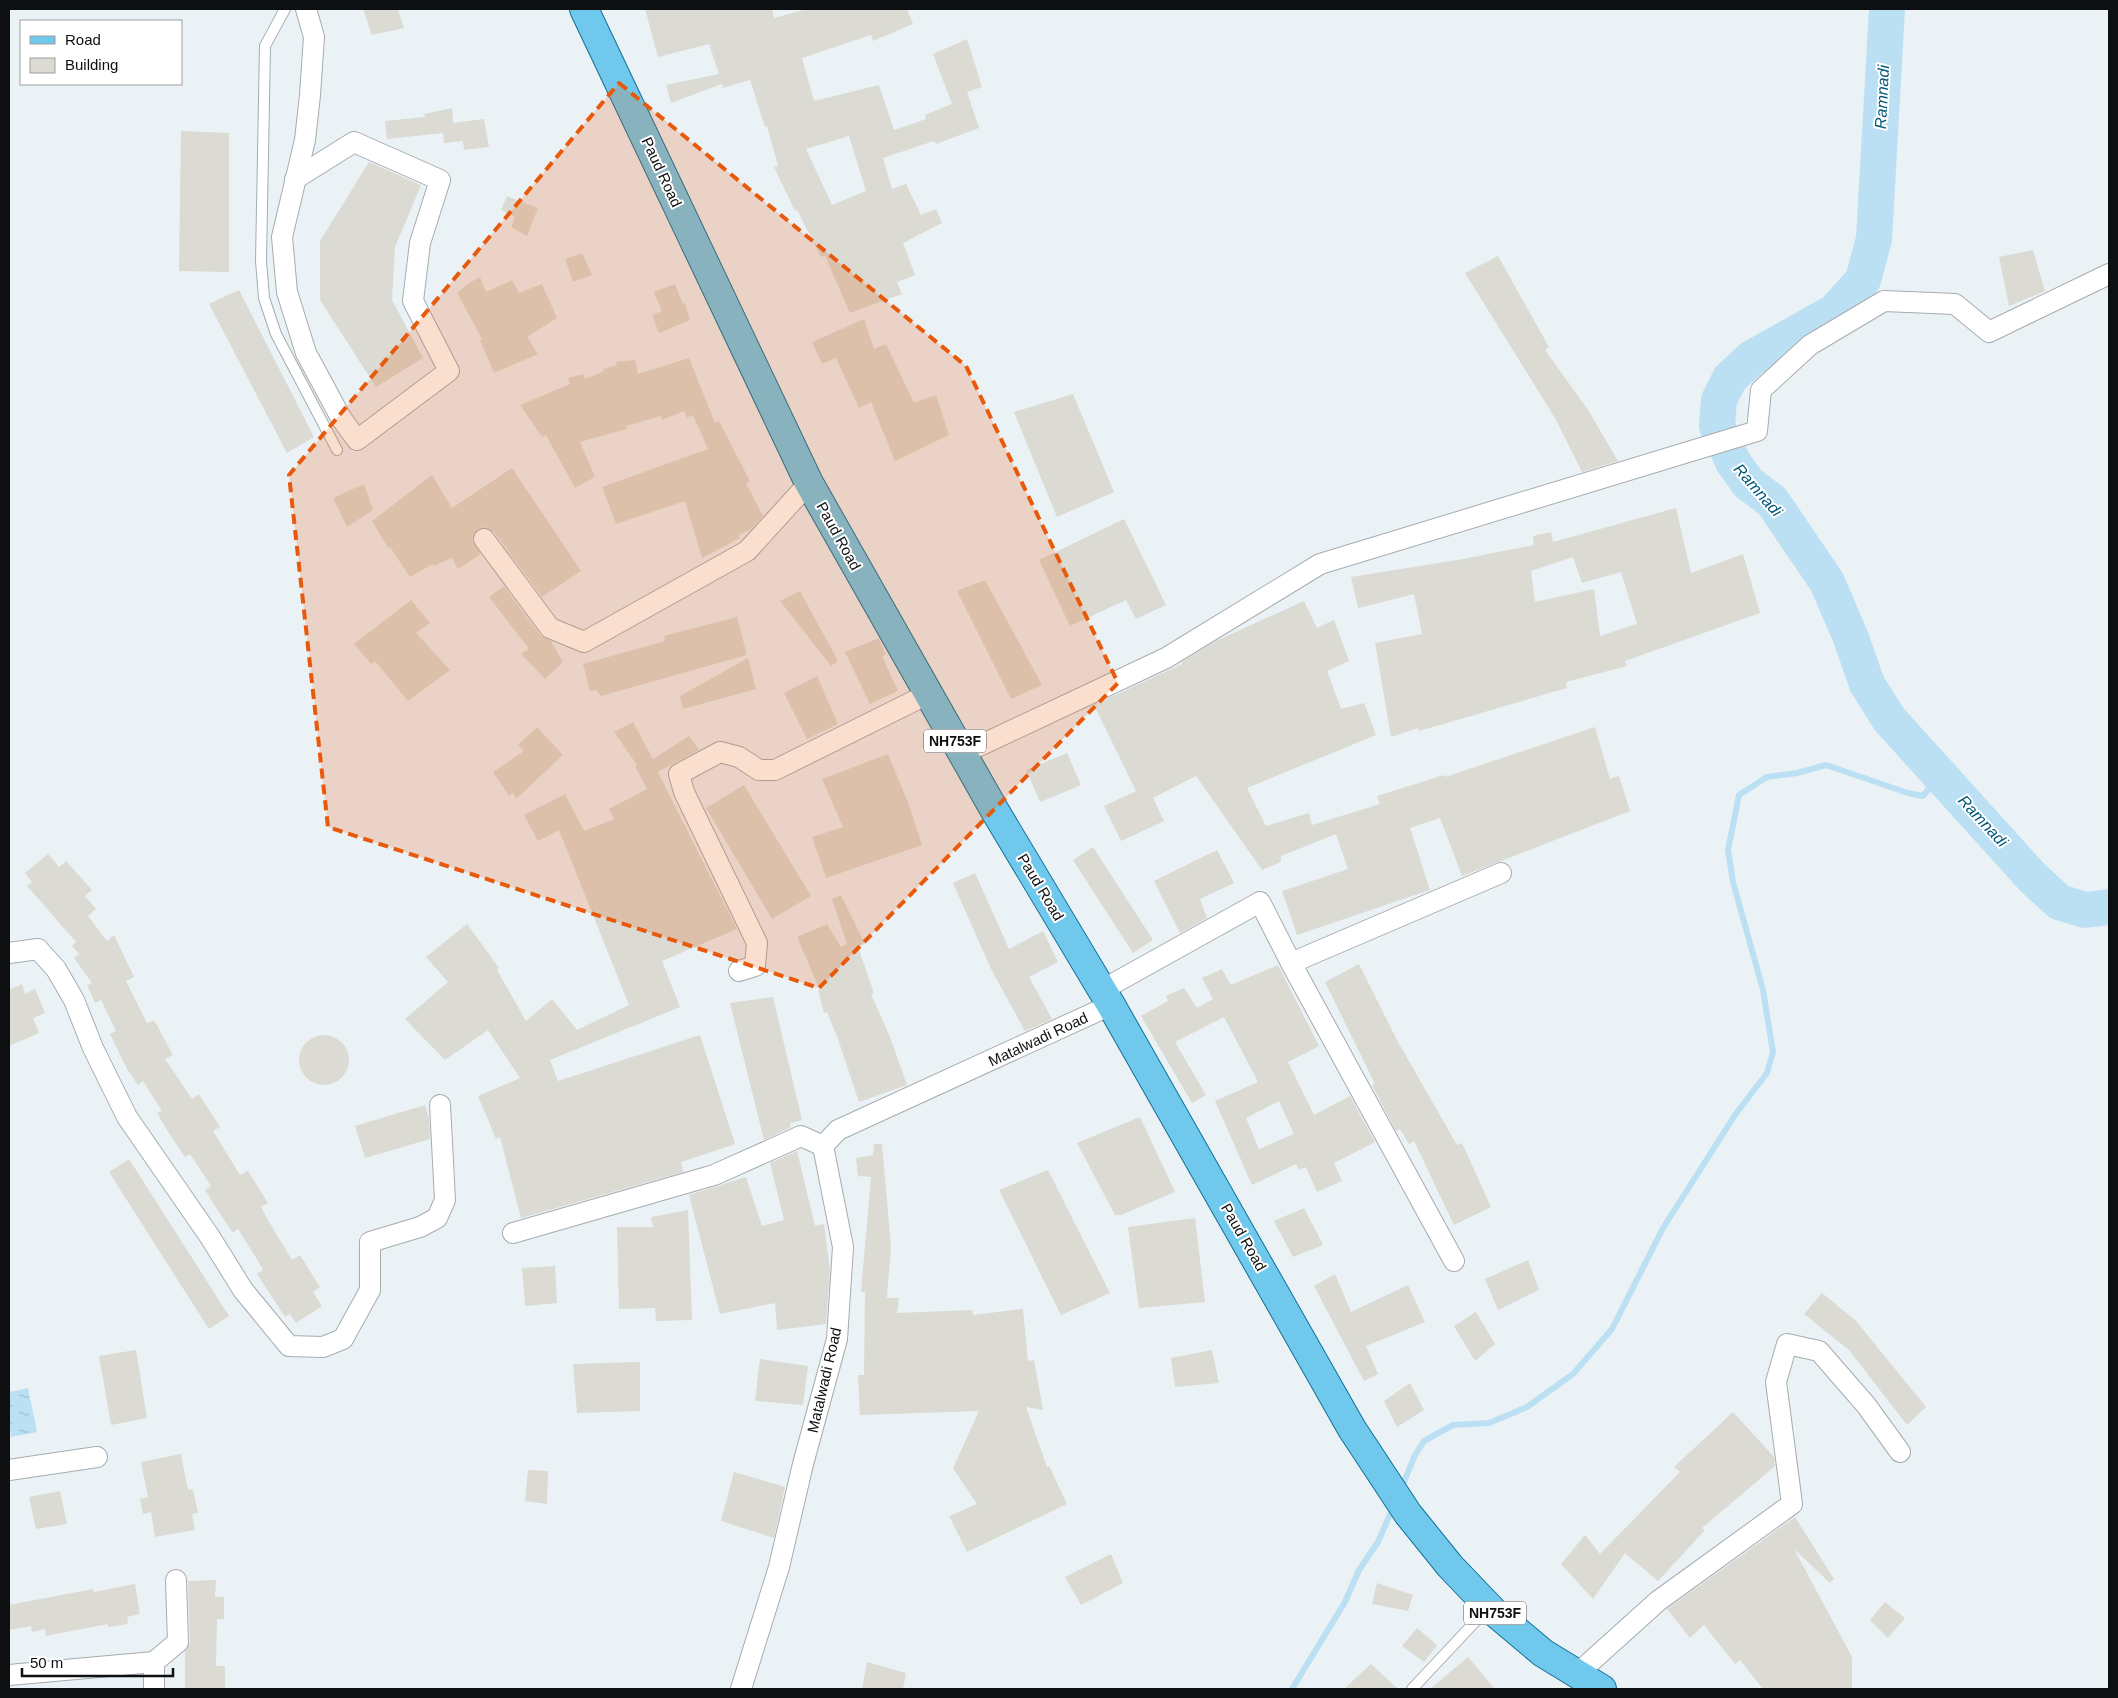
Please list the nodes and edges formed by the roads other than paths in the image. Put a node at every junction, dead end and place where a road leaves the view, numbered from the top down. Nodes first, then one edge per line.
1 (285, 9) edge
2 (306, 9) edge
3 (584, 9) edge
4 (295, 179) junction
5 (2109, 274) edge
6 (337, 450) dead end
7 (810, 483) junction
8 (484, 539) dead end
9 (928, 694) junction
10 (962, 754) junction
11 (1501, 873) dead end
12 (9, 953) edge
13 (1291, 962) junction
14 (739, 971) dead end
15 (1107, 997) junction
16 (440, 1105) dead end
17 (823, 1146) junction
18 (513, 1233) dead end
19 (1454, 1261) dead end
20 (1900, 1452) dead end
21 (97, 1457) dead end
22 (9, 1470) edge
23 (176, 1580) dead end
24 (1489, 1607) junction
25 (154, 1662) junction
26 (1577, 1674) junction
27 (9, 1675) edge
28 (154, 1689) edge
29 (741, 1689) edge
30 (1412, 1689) edge
31 (1602, 1689) edge

1 - 6 lane
2 - 4 street
3 - 7 main road, Paud Road / NH753F
4 - 4 street
5 - 10 street
7 - 8 street
7 - 9 main road, Paud Road / NH753F
9 - 10 main road, Paud Road / NH753F
9 - 14 street
10 - 15 main road, Paud Road / NH753F
11 - 13 street
12 - 16 street
13 - 15 street, Matalwadi Road
13 - 19 street
15 - 17 street, Matalwadi Road
15 - 24 main road, Paud Road / NH753F
17 - 18 street
17 - 29 street, Matalwadi Road
20 - 26 street
21 - 22 street
23 - 25 street
24 - 26 main road, Paud Road / NH753F
24 - 30 lane
25 - 27 street
25 - 28 street
26 - 31 main road, Paud Road / NH753F

